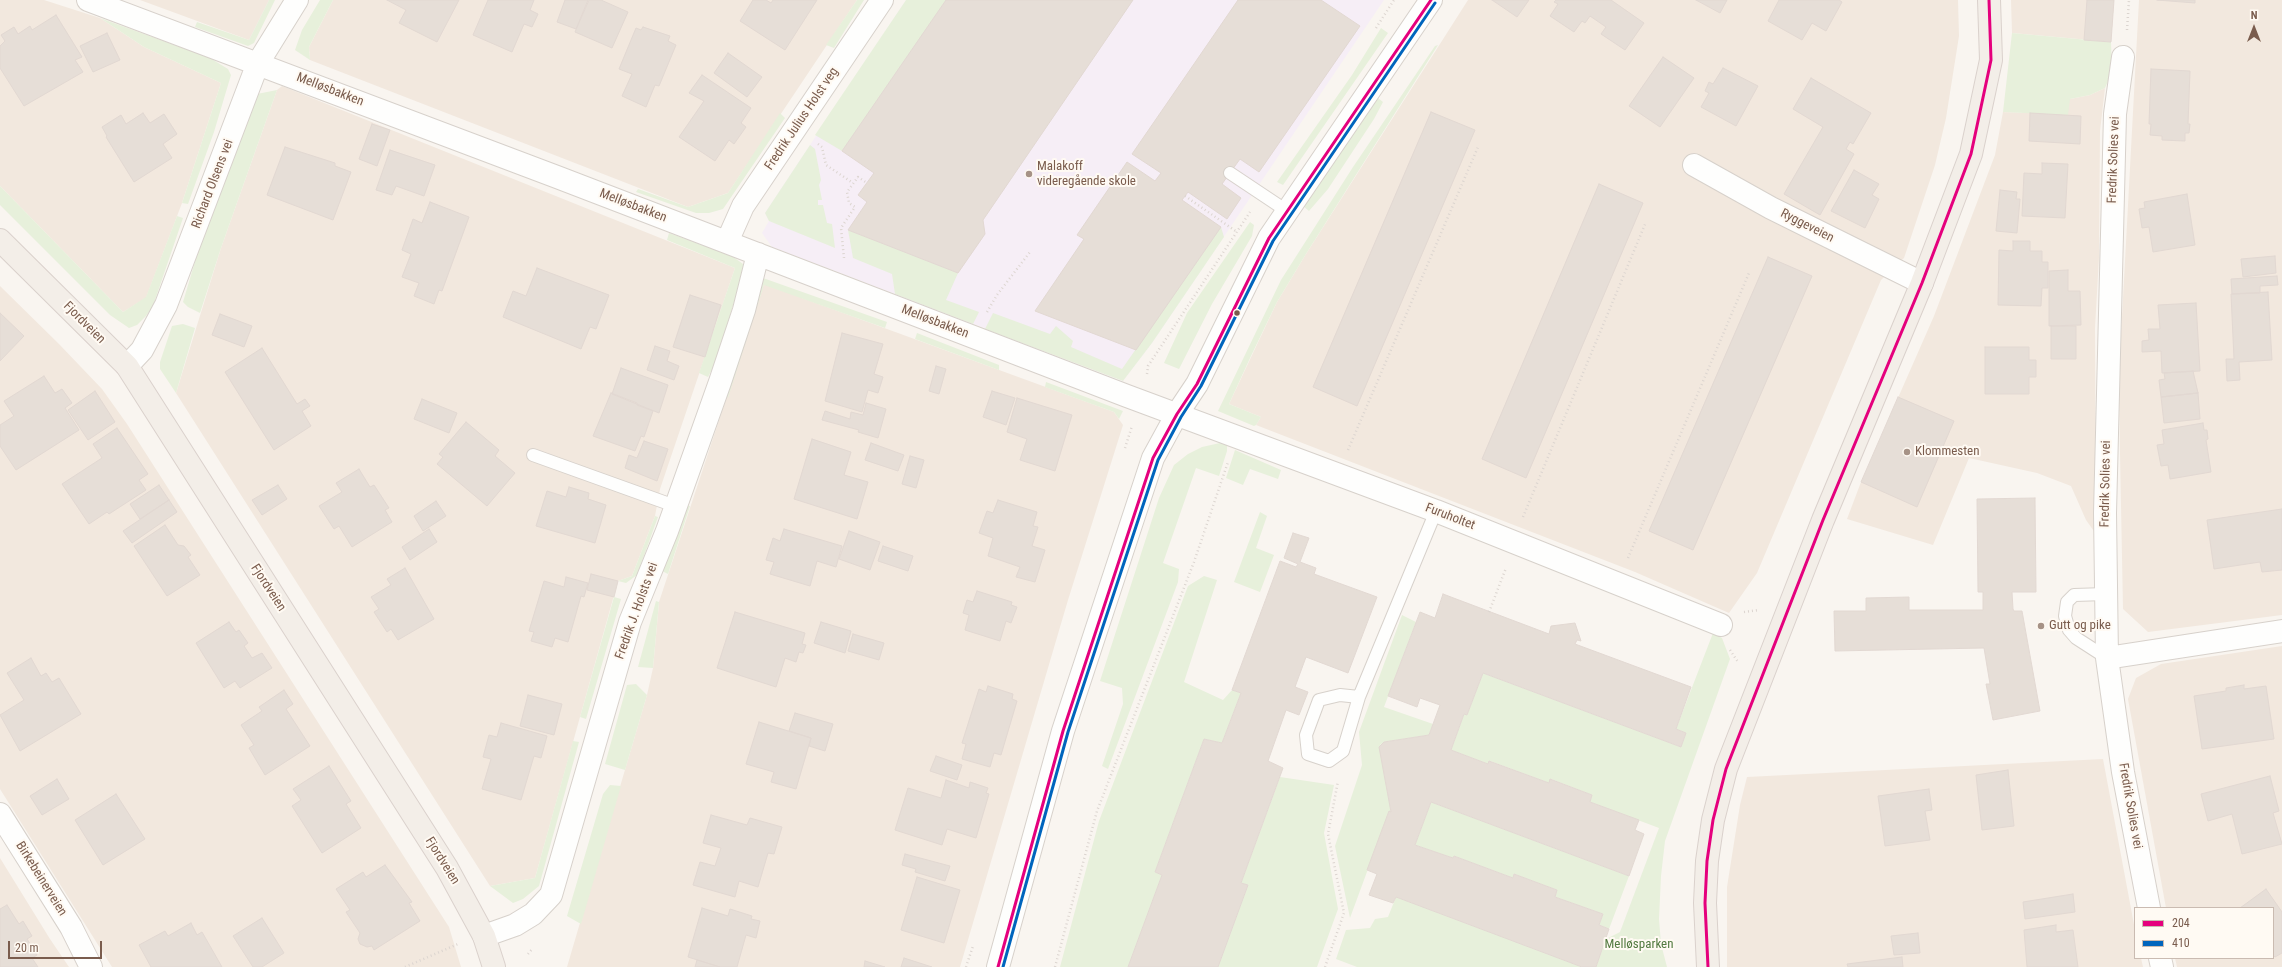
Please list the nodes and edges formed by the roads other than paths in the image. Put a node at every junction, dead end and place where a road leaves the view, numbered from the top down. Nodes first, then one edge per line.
1 (88, 0) edge
2 (297, 0) edge
3 (882, 0) edge
4 (1432, 0) edge
5 (1989, 0) edge
6 (2123, 57) dead end
7 (258, 63) junction
8 (1694, 164) dead end
9 (1230, 173) dead end
10 (1287, 211) junction
11 (0, 240) edge
12 (727, 242) junction
13 (758, 254) junction
14 (1922, 283) junction
15 (127, 366) junction
16 (1177, 414) junction
17 (533, 455) dead end
18 (675, 506) junction
19 (1436, 511) junction
20 (2106, 594) junction
21 (1721, 625) dead end
22 (2282, 631) edge
23 (2107, 658) junction
24 (1359, 697) junction
25 (0, 814) edge
26 (2149, 907) edge
27 (484, 936) junction
28 (91, 967) edge
29 (494, 967) edge
30 (998, 967) edge
31 (1708, 967) edge

1 - 7 street, Melløsbakken
2 - 7 street, Richard Olsens vei
3 - 12 street, Fredrik Julius Holst veg
4 - 10 street
5 - 14 main road
6 - 20 street, Fredrik Solies vei
7 - 12 street, Melløsbakken
7 - 15 street, Richard Olsens vei
8 - 14 street, Ryggeveien
9 - 10 lane
10 - 16 street
11 - 15 main road, Fjordveien
12 - 13 street, Melløsbakken
13 - 16 street, Melløsbakken
13 - 18 street, Fredrik J. Holsts vei
14 - 31 main road
15 - 27 main road, Fjordveien
16 - 19 street, Furuholtet
16 - 30 street
17 - 18 lane
18 - 27 street, Fredrik J. Holsts vei
19 - 21 street, Furuholtet
19 - 24 lane
20 - 23 street, Fredrik Solies vei
20 - 23 lane
22 - 23 street
23 - 26 street, Fredrik Solies vei
24 - 24 lane
25 - 28 street, Birkebeinerveien
27 - 29 main road, Fjordveien

